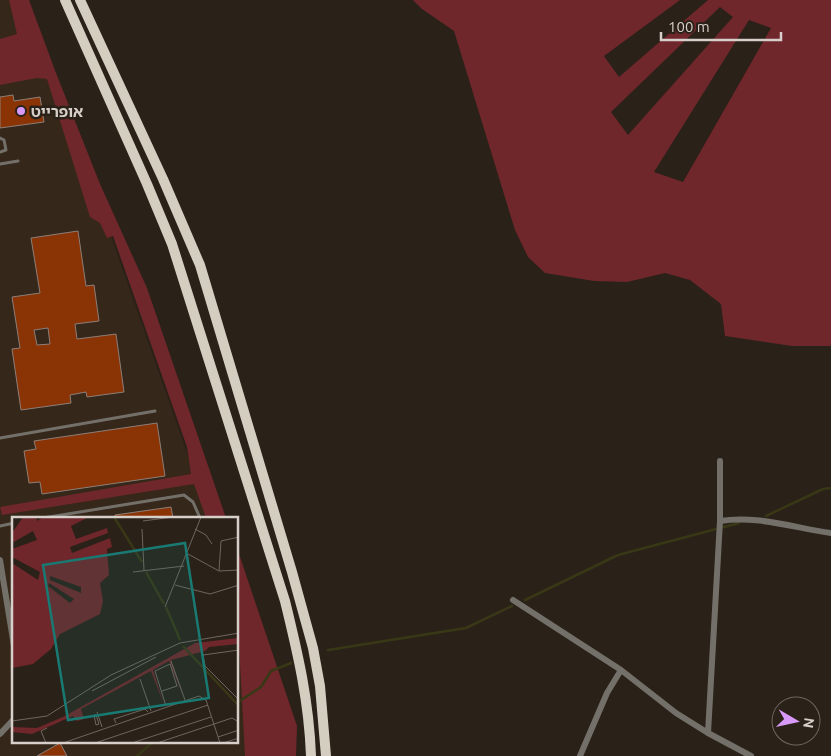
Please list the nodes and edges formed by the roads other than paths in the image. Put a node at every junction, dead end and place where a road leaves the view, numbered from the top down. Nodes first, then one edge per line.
1 (65, 0) edge
2 (80, 0) edge
3 (0, 138) edge
4 (0, 152) edge
5 (18, 161) dead end
6 (0, 164) edge
7 (156, 412) dead end
8 (0, 438) edge
9 (720, 461) dead end
10 (74, 513) junction
11 (49, 517) edge
12 (75, 517) edge
13 (200, 517) edge
14 (720, 522) junction
15 (831, 533) edge
16 (0, 560) edge
17 (513, 600) dead end
18 (12, 625) edge
19 (620, 670) junction
20 (12, 721) edge
21 (708, 733) junction
22 (0, 734) edge
23 (312, 756) edge
24 (326, 756) edge
25 (580, 756) edge
26 (751, 756) edge

1 - 23 highway
2 - 24 highway
3 - 4 lane
5 - 6 lane
7 - 8 lane
9 - 14 street
10 - 11 lane
10 - 12 lane
10 - 13 lane
14 - 15 street
14 - 21 street
16 - 18 street
17 - 19 street
19 - 21 street
19 - 25 street
20 - 22 street
21 - 26 street

